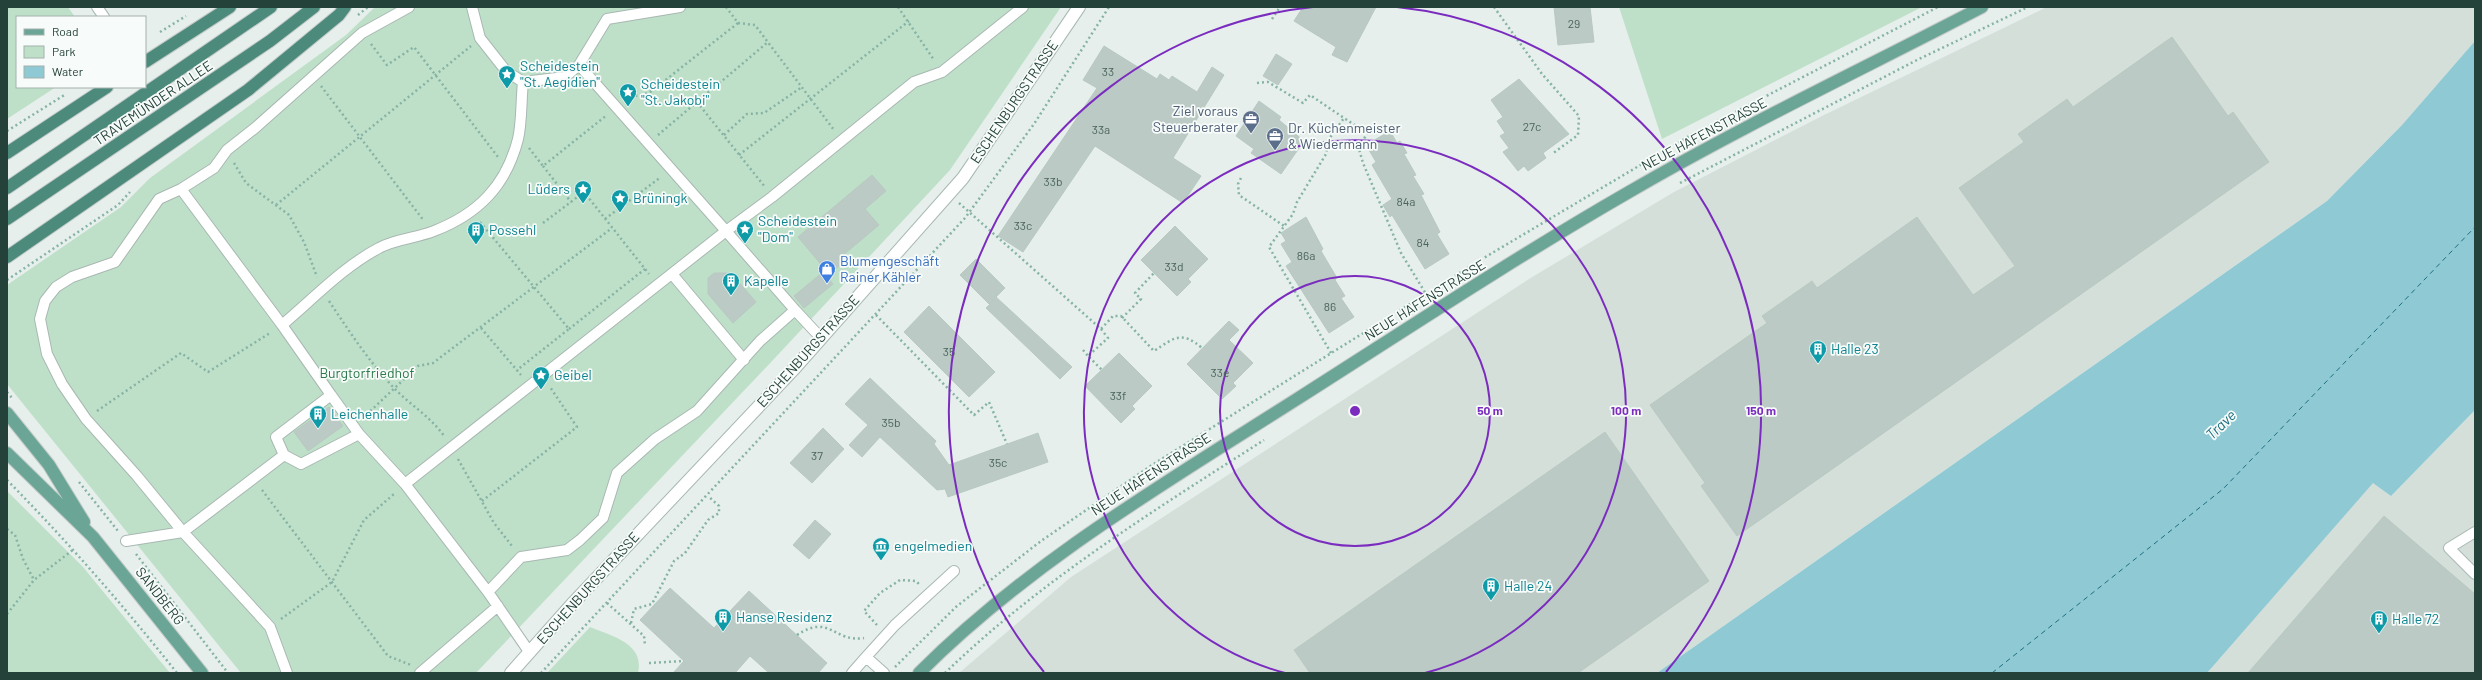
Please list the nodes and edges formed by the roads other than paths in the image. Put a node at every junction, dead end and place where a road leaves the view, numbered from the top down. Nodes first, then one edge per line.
1 (97, 7) edge
2 (230, 7) edge
3 (271, 7) edge
4 (314, 7) edge
5 (345, 7) edge
6 (409, 7) edge
7 (472, 7) edge
8 (680, 7) edge
9 (1023, 7) edge
10 (1079, 7) edge
11 (1982, 7) edge
12 (103, 16) edge
13 (146, 61) edge
14 (579, 65) junction
15 (523, 82) junction
16 (105, 88) edge
17 (7, 153) edge
18 (7, 188) edge
19 (181, 189) junction
20 (7, 219) edge
21 (726, 231) junction
22 (7, 257) edge
23 (672, 274) junction
24 (795, 310) junction
25 (282, 325) junction
26 (821, 338) junction
27 (744, 360) junction
28 (331, 395) junction
29 (7, 413) edge
30 (356, 430) junction
31 (7, 453) edge
32 (284, 455) junction
33 (405, 484) junction
34 (183, 532) junction
35 (2475, 532) edge
36 (93, 537) junction
37 (126, 540) road end
38 (954, 571) dead end
39 (2475, 574) edge
40 (488, 592) junction
41 (498, 606) junction
42 (530, 653) junction
43 (866, 657) junction
44 (422, 671) edge
45 (202, 673) edge
46 (287, 673) edge
47 (511, 673) edge
48 (852, 673) edge
49 (884, 673) edge
50 (918, 673) edge

1 - 12 lane
2 - 13 highway
3 - 18 highway, TRAVEMÜNDER ALLEE
4 - 20 highway, TRAVEMÜNDER ALLEE
5 - 22 highway
6 - 19 lane
7 - 15 lane
8 - 14 lane
9 - 21 lane
10 - 26 street, ESCHENBURGSTRASSE
11 - 50 main road, NEUE HAFENSTRASSE
14 - 15 lane
14 - 21 lane
15 - 25 lane
16 - 17 highway
19 - 25 lane
19 - 34 lane
21 - 23 lane
21 - 24 lane
23 - 27 lane
23 - 33 lane
24 - 26 lane
24 - 27 lane
25 - 28 lane
26 - 42 street, ESCHENBURGSTRASSE
27 - 40 lane
28 - 30 lane
28 - 32 lane
29 - 36 main road, SANDBERG
30 - 32 lane
30 - 33 lane
31 - 36 main road, SANDBERG
32 - 34 lane
33 - 40 lane
34 - 37 lane
34 - 46 lane
35 - 39 lane
36 - 45 main road, SANDBERG
38 - 43 lane
40 - 41 lane
41 - 42 lane
41 - 44 lane
42 - 47 street, ESCHENBURGSTRASSE
43 - 48 lane
43 - 49 lane

